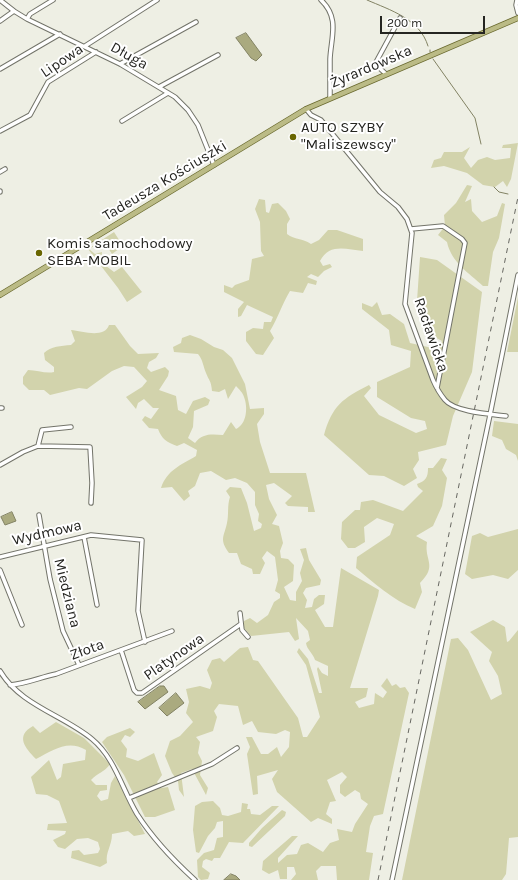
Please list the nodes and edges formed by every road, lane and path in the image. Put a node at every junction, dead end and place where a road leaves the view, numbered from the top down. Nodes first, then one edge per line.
1 (53, 0) edge
2 (157, 0) edge
3 (321, 0) edge
4 (517, 0) edge
5 (3, 1) edge
6 (14, 11) junction
7 (518, 13) edge
8 (27, 18) junction
9 (400, 18) dead end
10 (518, 18) edge
11 (0, 21) edge
12 (196, 22) dead end
13 (60, 34) junction
14 (84, 46) junction
15 (96, 52) junction
16 (218, 55) dead end
17 (120, 64) junction
18 (0, 69) edge
19 (386, 74) junction
20 (159, 87) junction
21 (168, 93) junction
22 (330, 97) junction
23 (306, 109) junction
24 (301, 112) joint
25 (122, 121) dead end
26 (0, 131) edge
27 (214, 165) junction
28 (5, 169) dead end
29 (0, 172) edge
30 (411, 229) junction
31 (518, 275) edge
32 (0, 295) edge
33 (437, 388) junction
34 (490, 414) junction
35 (506, 416) dead end
36 (72, 428) dead end
37 (38, 446) junction
38 (0, 465) edge
39 (91, 503) dead end
40 (39, 515) dead end
41 (84, 537) junction
42 (44, 547) junction
43 (0, 557) edge
44 (0, 570) edge
45 (97, 605) dead end
46 (240, 613) dead end
47 (241, 624) junction
48 (22, 625) dead end
49 (172, 631) dead end
50 (248, 637) dead end
51 (145, 642) junction
52 (121, 650) junction
53 (79, 665) junction
54 (0, 671) edge
55 (10, 685) junction
56 (237, 748) dead end
57 (129, 798) junction
58 (194, 880) edge
59 (392, 880) edge

1 - 8 street
2 - 14 street
3 - 22 street
4 - 7 street
5 - 6 street, Długa
6 - 8 street, Długa
6 - 11 street
8 - 13 street, Długa
9 - 19 street
10 - 19 main road, Żyrardowska
12 - 17 street
13 - 14 street, Długa
13 - 18 street
14 - 15 street, Długa
15 - 17 street, Długa
15 - 26 street, Lipowa
16 - 20 street
17 - 20 street, Długa
19 - 22 main road, Żyrardowska
20 - 21 street, Długa
21 - 25 street
21 - 27 street, Długa
22 - 23 main road, Żyrardowska
23 - 24 main road, Żyrardowska
23 - 30 street
24 - 27 main road, Tadeusza Kościuszki
27 - 32 main road, Tadeusza Kościuszki
28 - 29 street
30 - 33 street, Racławicka
30 - 33 street
31 - 34 street
33 - 34 street, Racławicka
34 - 35 street, Racławicka
34 - 59 street
36 - 37 street
37 - 38 street
37 - 39 street
40 - 42 street, Miedziana
41 - 42 street, Wydmowa
41 - 45 street
41 - 51 street, Wydmowa
42 - 43 street, Wydmowa
42 - 53 street, Miedziana
44 - 48 street
46 - 47 street
47 - 50 street
47 - 52 street, Platynowa
49 - 51 street, Złota
51 - 52 street, Złota
52 - 53 street, Złota
53 - 55 street, Złota
54 - 55 street
55 - 57 street
56 - 57 street
57 - 58 street

